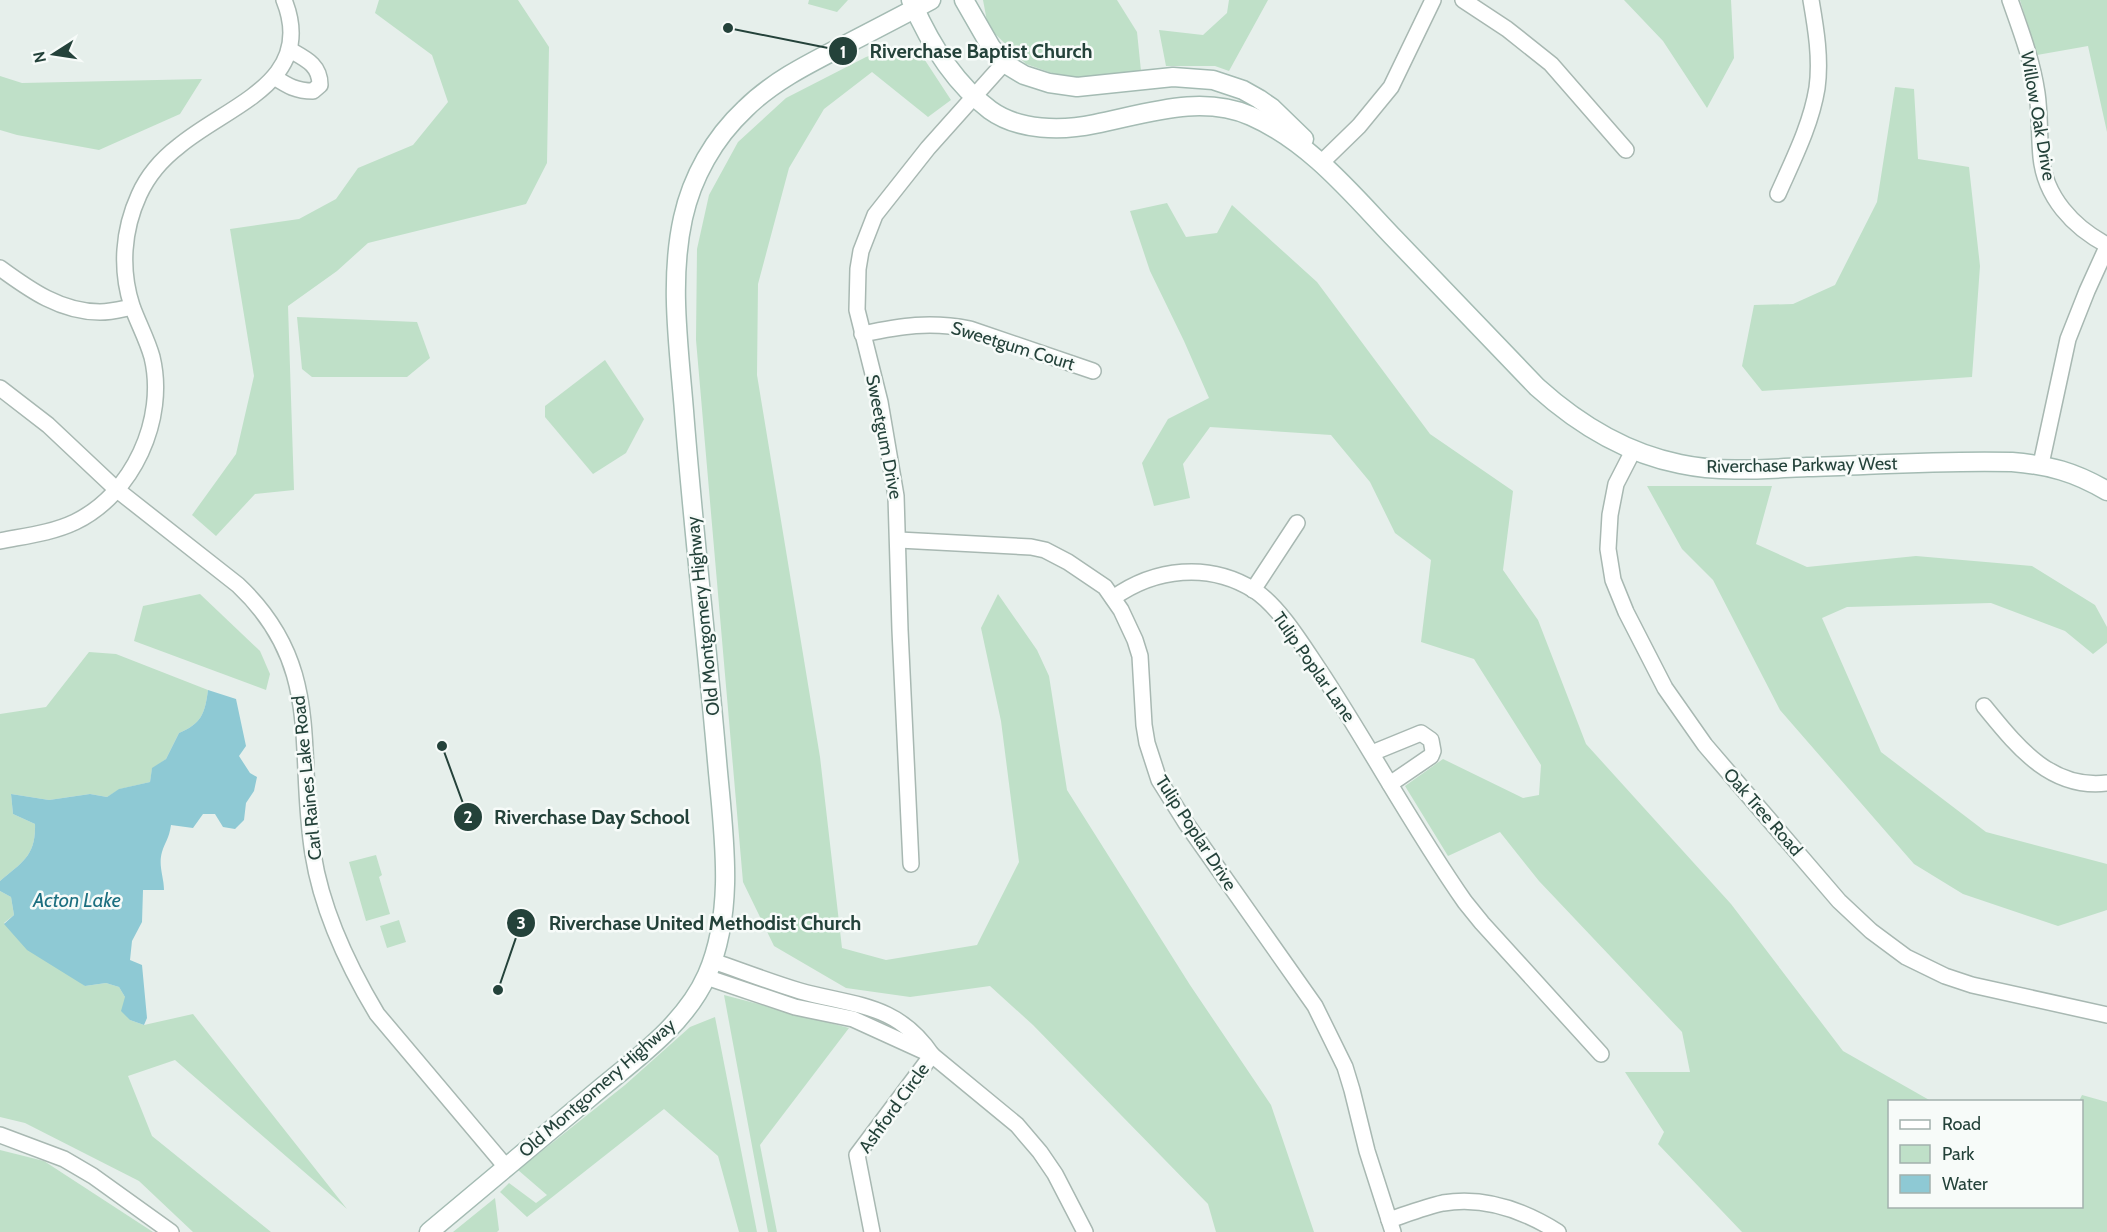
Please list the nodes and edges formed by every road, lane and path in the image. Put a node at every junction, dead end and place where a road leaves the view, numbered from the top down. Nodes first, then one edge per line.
1 (284, 0) edge
2 (931, 0) edge
3 (964, 0) edge
4 (1433, 0) edge
5 (1463, 0) edge
6 (1811, 0) edge
7 (2010, 0) edge
8 (913, 4) edge
9 (290, 50) junction
10 (1005, 63) junction
11 (274, 77) junction
12 (975, 97) junction
13 (1626, 150) dead end
14 (1322, 162) junction
15 (1778, 194) dead end
16 (2107, 246) edge
17 (0, 268) edge
18 (132, 307) junction
19 (862, 334) junction
20 (1093, 371) dead end
21 (0, 388) edge
22 (1634, 449) junction
23 (2040, 465) junction
24 (116, 489) junction
25 (2107, 491) edge
26 (1297, 523) dead end
27 (899, 540) junction
28 (0, 541) edge
29 (1253, 590) junction
30 (1113, 598) junction
31 (1984, 706) dead end
32 (1372, 753) junction
33 (2107, 783) edge
34 (1390, 784) junction
35 (911, 864) dead end
36 (709, 969) junction
37 (2107, 1015) edge
38 (1601, 1054) dead end
39 (932, 1055) junction
40 (0, 1135) edge
41 (506, 1167) junction
42 (1391, 1226) edge
43 (171, 1232) edge
44 (429, 1232) edge
45 (872, 1232) edge
46 (1085, 1232) edge
47 (1558, 1232) edge

1 - 9 street
2 - 8 street, Old Montgomery Highway
3 - 10 street, Riverchase Parkway West
4 - 14 street
5 - 13 street
6 - 15 street
7 - 16 street, Willow Oak Drive
8 - 12 street, Riverchase Parkway West
8 - 36 street, Old Montgomery Highway
9 - 11 street
9 - 11 street
10 - 12 street, Sweetgum Drive
10 - 14 street, Riverchase Parkway West
11 - 18 street
12 - 14 street, Riverchase Parkway West
12 - 19 street, Sweetgum Drive
14 - 22 street, Riverchase Parkway West
16 - 23 street
17 - 18 street
18 - 24 street
19 - 20 street, Sweetgum Court
19 - 27 street, Sweetgum Drive
21 - 24 street, Carl Raines Lake Road
22 - 23 street, Riverchase Parkway West
22 - 37 street, Oak Tree Road
23 - 25 street, Riverchase Parkway West
24 - 28 street
24 - 41 street, Carl Raines Lake Road
26 - 29 street
27 - 30 street, Tulip Poplar Drive
27 - 35 street, Sweetgum Drive
29 - 30 street, Tulip Poplar Lane
29 - 32 street, Tulip Poplar Lane
30 - 42 street, Tulip Poplar Drive
31 - 33 street
32 - 34 street, Tulip Poplar Lane
32 - 34 street
34 - 38 street, Tulip Poplar Lane
36 - 39 street
36 - 41 street, Old Montgomery Highway
39 - 45 street, Ashford Circle
39 - 46 street
40 - 43 street
41 - 44 street, Old Montgomery Highway
42 - 47 street

